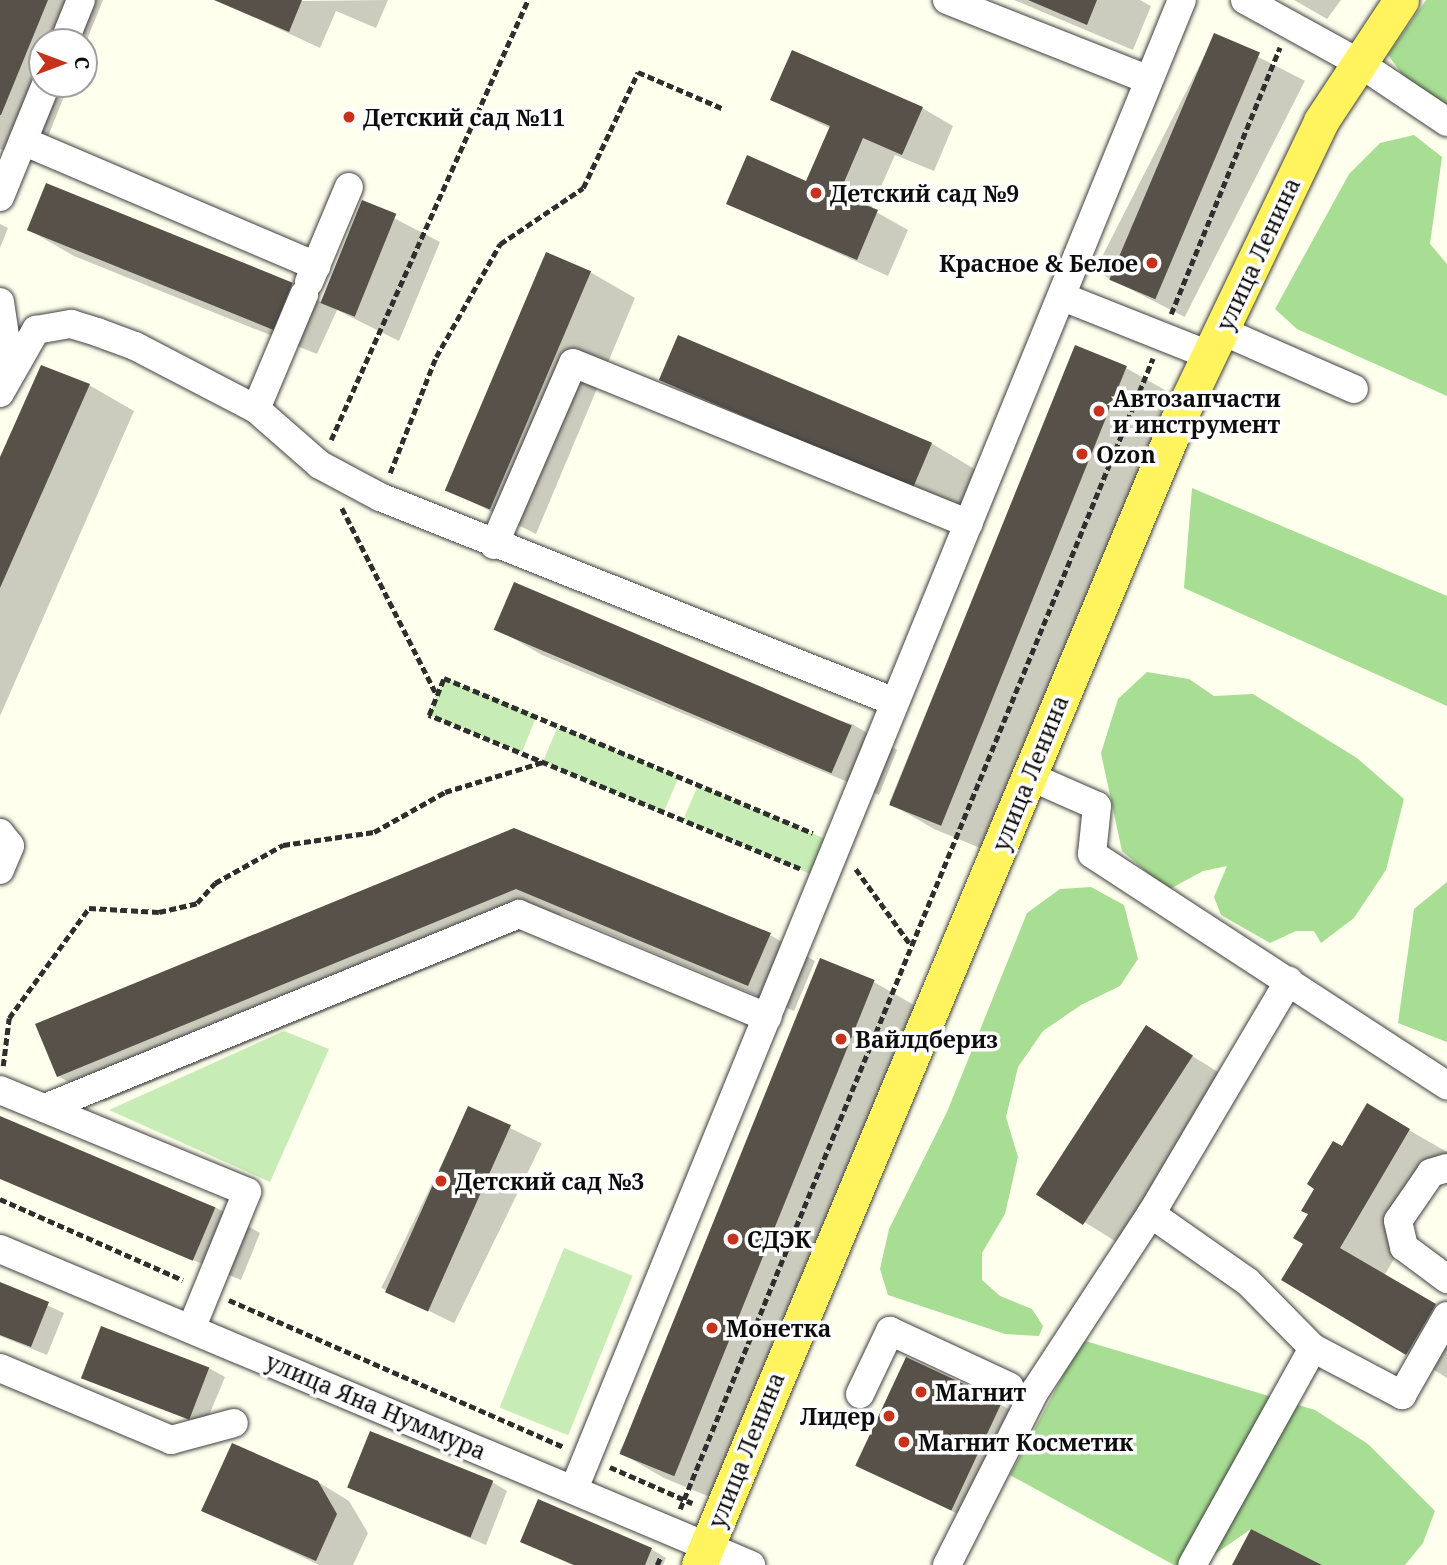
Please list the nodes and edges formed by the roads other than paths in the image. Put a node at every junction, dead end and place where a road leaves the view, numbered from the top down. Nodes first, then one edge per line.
1 (81, 0) edge
2 (947, 0) edge
3 (1182, 0) edge
4 (1245, 0) edge
5 (1401, 0) edge
6 (70, 28) edge
7 (1359, 63) junction
8 (1149, 80) junction
9 (40, 98) edge
10 (1447, 122) edge
11 (23, 141) junction
12 (2, 185) edge
13 (349, 187) dead end
14 (309, 283) junction
15 (1063, 297) junction
16 (0, 302) edge
17 (1215, 343) junction
18 (3, 376) edge
19 (1354, 389) dead end
20 (256, 409) junction
21 (969, 524) junction
22 (494, 545) junction
23 (895, 702) junction
24 (1029, 776) junction
25 (0, 833) edge
26 (0, 870) edge
27 (1289, 981) junction
28 (767, 1017) junction
29 (1, 1080) edge
30 (1447, 1084) edge
31 (45, 1108) junction
32 (1447, 1168) edge
33 (1151, 1214) junction
34 (0, 1249) edge
35 (1447, 1279) edge
36 (1447, 1316) edge
37 (191, 1329) junction
38 (1313, 1348) junction
39 (0, 1368) edge
40 (1010, 1387) dead end
41 (860, 1394) dead end
42 (234, 1423) dead end
43 (574, 1489) junction
44 (708, 1542) edge
45 (751, 1565) edge
46 (947, 1565) edge
47 (1192, 1565) edge

1 - 6 street
2 - 8 street
3 - 8 street
4 - 7 street
5 - 7 main road, улица Ленина
7 - 10 street
7 - 17 main road, улица Ленина
8 - 15 street
9 - 11 street
11 - 12 street
11 - 14 street
13 - 14 street
14 - 20 street
15 - 17 street
15 - 21 street
16 - 18 street
17 - 19 street
17 - 24 main road, улица Ленина
18 - 20 street
20 - 22 street
21 - 22 street
21 - 23 street
22 - 23 street
23 - 28 street
24 - 27 street
24 - 44 main road, улица Ленина
25 - 26 street
27 - 30 street
27 - 33 street
28 - 31 street
28 - 43 street
29 - 31 street
31 - 37 street
32 - 35 street
33 - 38 street
33 - 46 street
34 - 37 street, улица Яна Нуммура
36 - 38 street
37 - 43 street, улица Яна Нуммура
38 - 47 street
39 - 42 street
40 - 41 street
43 - 44 street, улица Яна Нуммура
44 - 45 street, улица Яна Нуммура

